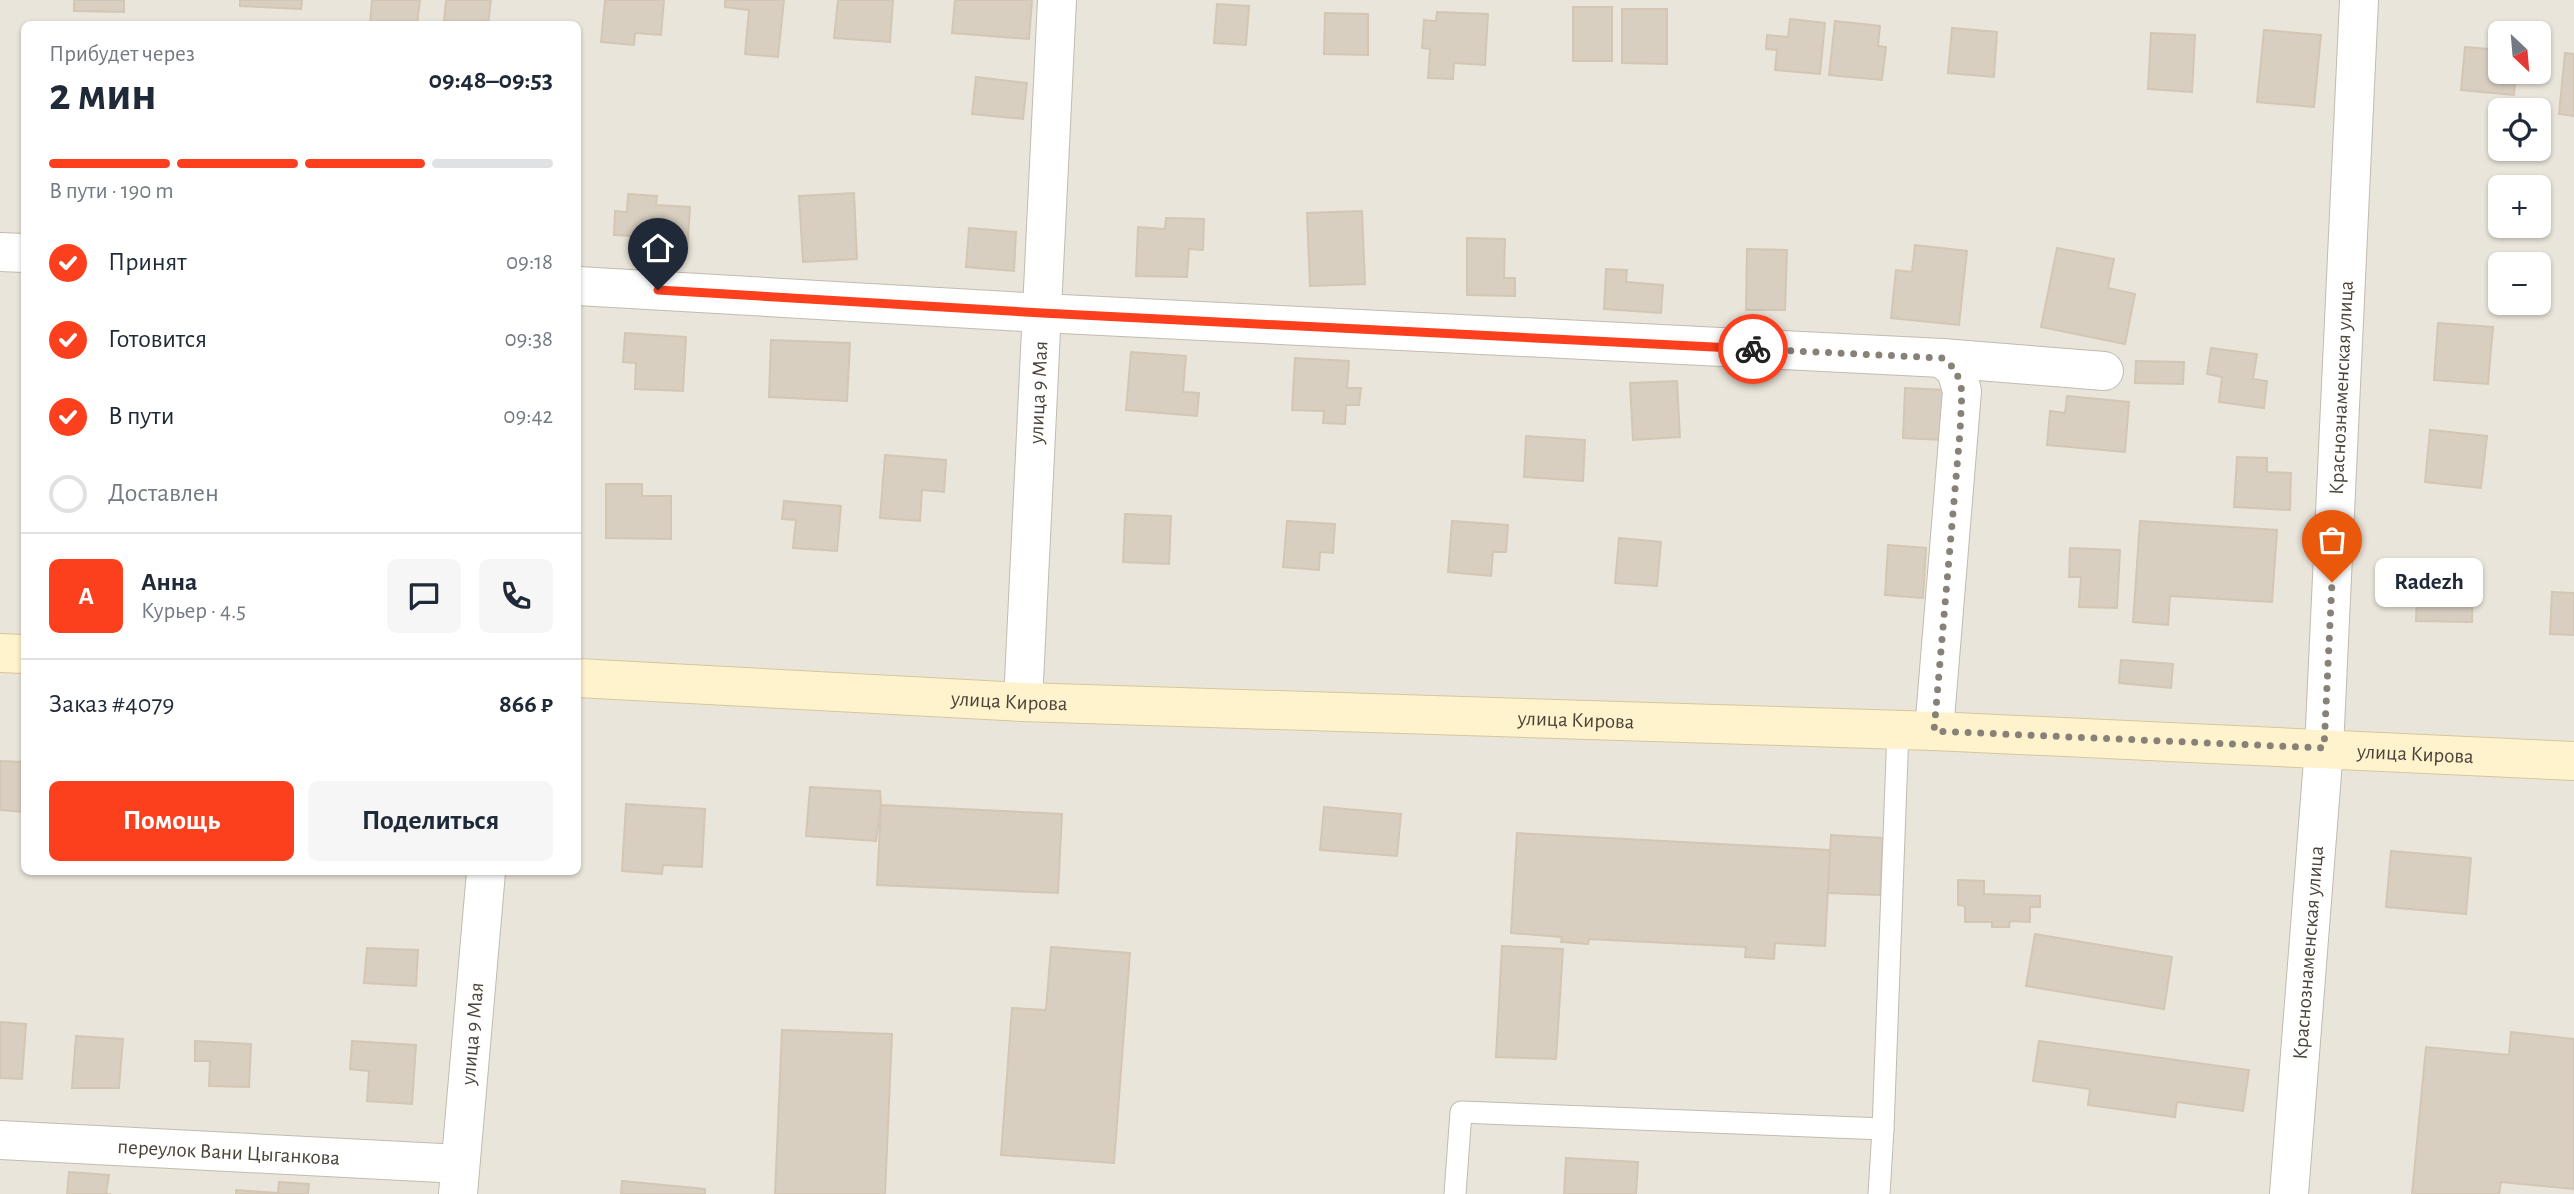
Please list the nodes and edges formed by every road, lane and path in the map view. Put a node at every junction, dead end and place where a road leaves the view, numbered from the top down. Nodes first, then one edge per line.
1 (1057, 0) edge
2 (2359, 0) edge
3 (0, 252) edge
4 (21, 253) edge
5 (581, 286) edge
6 (1042, 313) junction
7 (1942, 358) junction
8 (2104, 371) dead end
9 (0, 653) edge
10 (21, 654) edge
11 (581, 678) edge
12 (1023, 702) junction
13 (1916, 731) junction
14 (2324, 748) junction
15 (2574, 761) edge
16 (486, 875) edge
17 (1883, 1129) junction
18 (0, 1140) edge
19 (459, 1179) edge
20 (1455, 1194) edge
21 (1879, 1194) edge
22 (2290, 1194) edge

1 - 6 street, улица 9 Мая
2 - 14 street, Краснознаменская улица
3 - 4 street
5 - 6 street
6 - 7 street
6 - 12 street, улица 9 Мая
7 - 8 street
7 - 13 street
9 - 10 street
11 - 12 street, улица Кирова
12 - 13 street, улица Кирова
13 - 14 street, улица Кирова
13 - 17 lane
14 - 15 street, улица Кирова
14 - 22 street, Краснознаменская улица
16 - 19 street, улица 9 Мая
17 - 20 lane
17 - 21 lane
18 - 19 street, переулок Вани Цыганкова

